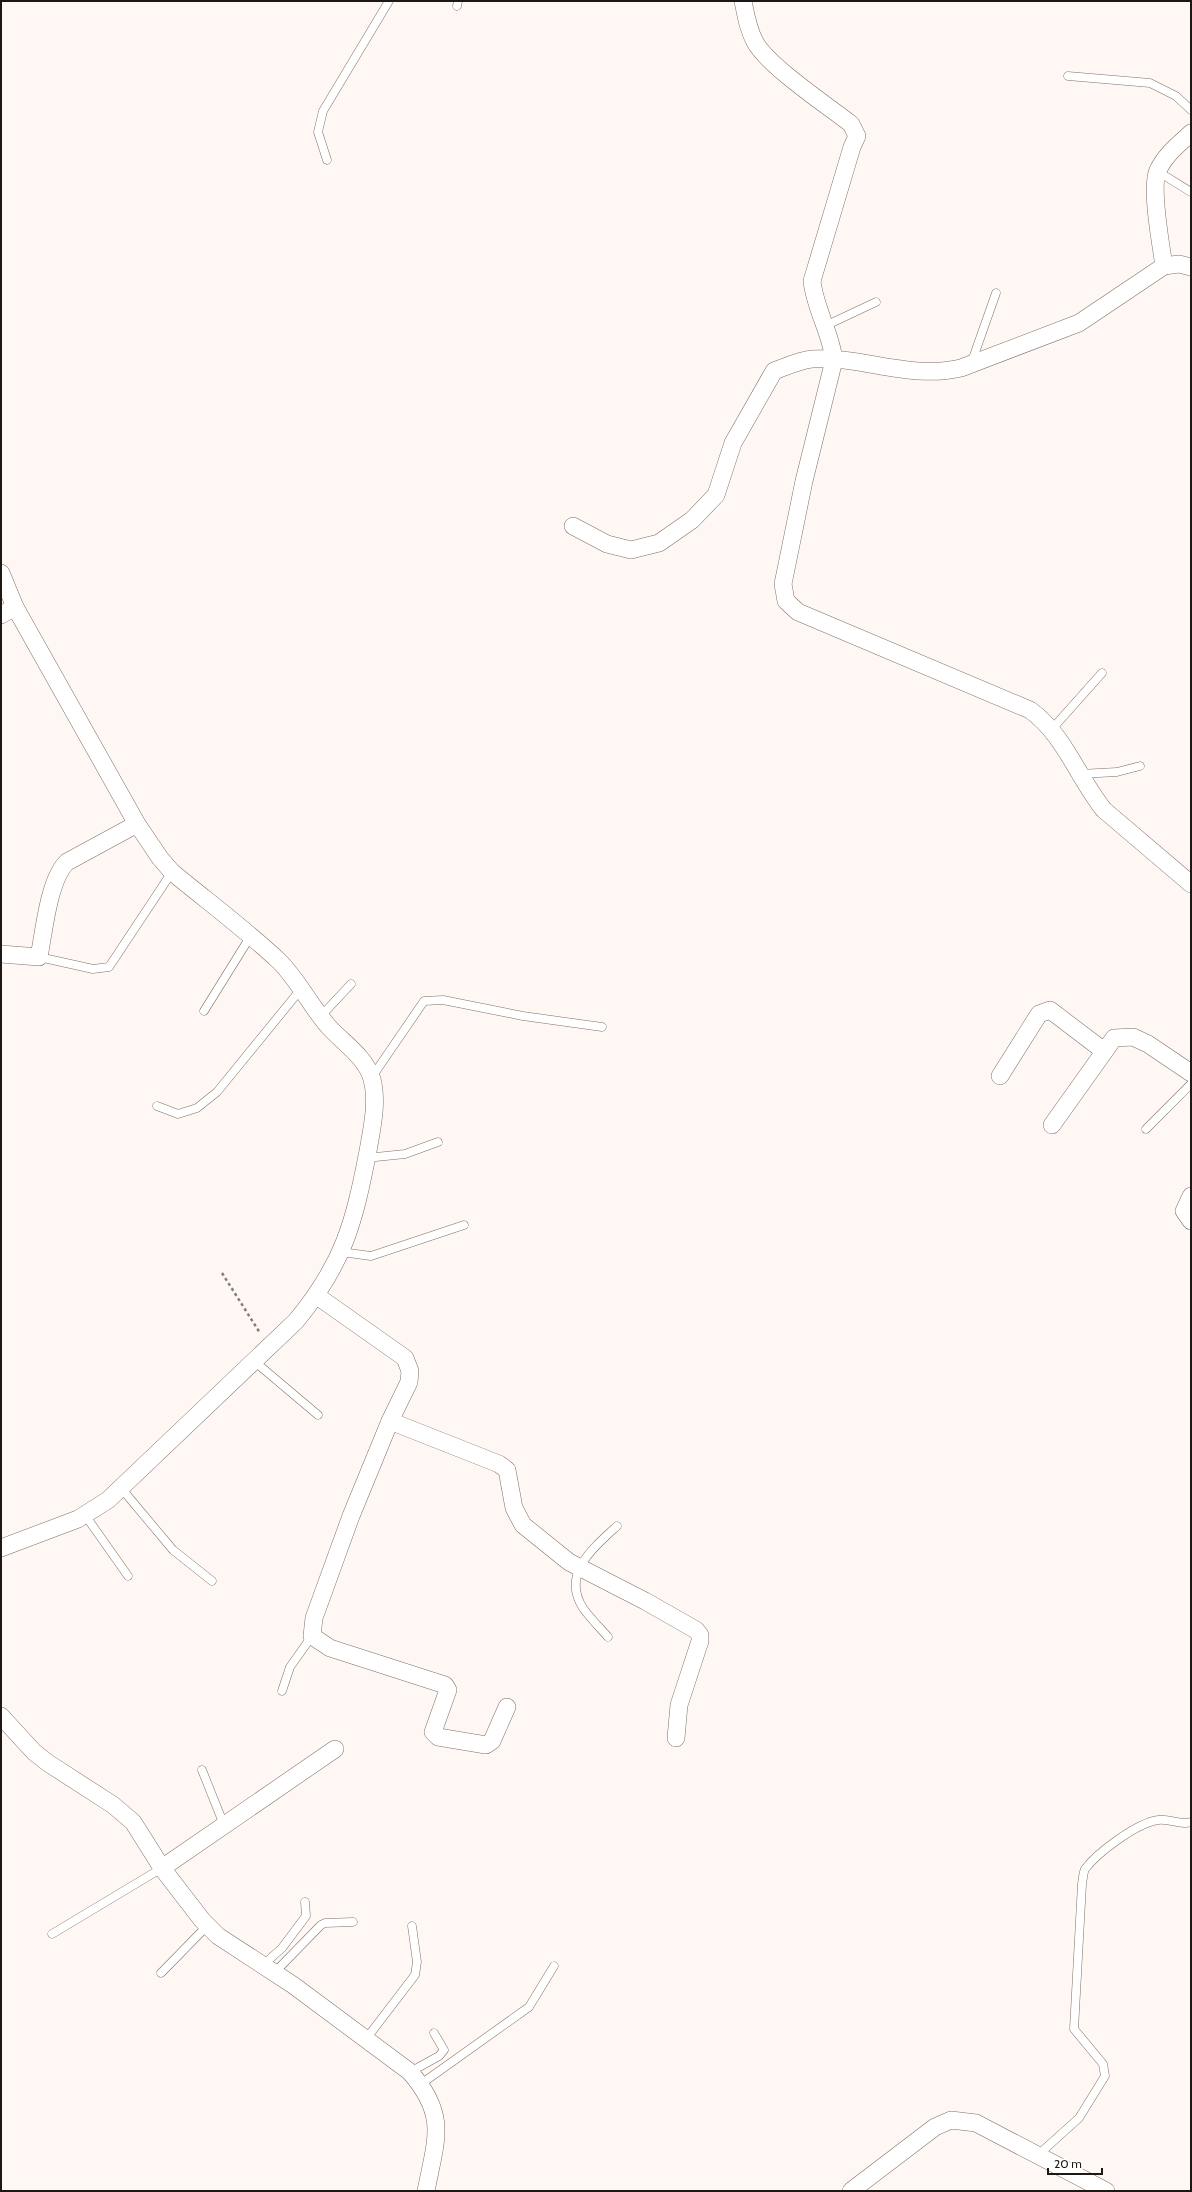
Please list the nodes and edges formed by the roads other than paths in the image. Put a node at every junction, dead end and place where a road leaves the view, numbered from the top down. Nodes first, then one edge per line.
1 (389, 1) edge
2 (743, 1) edge
3 (1068, 76) dead end
4 (1191, 110) edge
5 (1191, 133) edge
6 (328, 160) dead end
7 (1157, 171) junction
8 (1191, 192) edge
9 (1164, 266) junction
10 (1191, 267) edge
11 (996, 293) dead end
12 (876, 302) dead end
13 (825, 326) junction
14 (834, 360) junction
15 (970, 364) junction
16 (573, 526) dead end
17 (1, 573) edge
18 (8, 611) edge
19 (1102, 673) dead end
20 (1052, 729) junction
21 (1140, 766) dead end
22 (1079, 774) junction
23 (137, 824) junction
24 (172, 872) junction
25 (1191, 884) edge
26 (250, 937) junction
27 (1, 954) edge
28 (39, 957) junction
29 (351, 984) dead end
30 (301, 989) junction
31 (204, 1012) dead end
32 (321, 1016) junction
33 (602, 1027) dead end
34 (1104, 1051) junction
35 (1191, 1073) edge
36 (1000, 1076) dead end
37 (372, 1078) junction
38 (1191, 1084) edge
39 (157, 1106) dead end
40 (1052, 1125) dead end
41 (1146, 1129) dead end
42 (438, 1142) dead end
43 (366, 1158) junction
44 (1191, 1196) edge
45 (1191, 1221) edge
46 (464, 1225) dead end
47 (341, 1252) junction
48 (317, 1296) junction
49 (254, 1361) junction
50 (318, 1415) dead end
51 (390, 1421) junction
52 (121, 1488) junction
53 (85, 1515) junction
54 (617, 1526) dead end
55 (1, 1548) edge
56 (579, 1568) junction
57 (128, 1576) dead end
58 (212, 1582) dead end
59 (312, 1636) junction
60 (608, 1637) dead end
61 (282, 1691) dead end
62 (507, 1707) dead end
63 (1, 1716) edge
64 (676, 1738) dead end
65 (335, 1749) dead end
66 (202, 1770) dead end
67 (1191, 1822) edge
68 (224, 1824) junction
69 (162, 1868) junction
70 (305, 1902) dead end
71 (353, 1922) dead end
72 (208, 1925) junction
73 (412, 1926) dead end
74 (52, 1934) dead end
75 (554, 1966) dead end
76 (268, 1969) junction
77 (161, 1974) dead end
78 (434, 2033) dead end
79 (366, 2039) junction
80 (416, 2078) junction
81 (1038, 2155) junction
82 (426, 2191) edge
83 (851, 2191) edge
84 (1106, 2191) edge

1 - 6 lane
2 - 13 street
3 - 4 lane
5 - 7 street
7 - 8 lane
7 - 9 street
9 - 10 street
9 - 15 street
11 - 15 lane
12 - 13 lane
13 - 14 street
14 - 15 street
14 - 16 street
14 - 20 street
17 - 18 street
18 - 23 street
19 - 20 lane
20 - 22 street
21 - 22 lane
22 - 25 street
23 - 24 street
23 - 28 street
24 - 26 street
24 - 28 lane
26 - 30 street
26 - 31 lane
27 - 28 street
29 - 32 lane
30 - 32 street
30 - 39 lane
32 - 37 street
33 - 37 lane
34 - 35 street
34 - 36 street
34 - 40 street
37 - 43 street
38 - 41 lane
42 - 43 lane
43 - 47 street
44 - 45 street
46 - 47 lane
47 - 48 street
48 - 49 street
48 - 51 street
49 - 50 lane
49 - 52 street
51 - 56 street
51 - 59 street
52 - 53 street
52 - 58 lane
53 - 55 street
53 - 57 lane
54 - 56 lane
56 - 60 lane
56 - 64 street
59 - 61 lane
59 - 62 street
63 - 69 street
65 - 68 street
66 - 68 lane
67 - 81 lane
68 - 69 street
69 - 72 street
69 - 74 lane
70 - 76 lane
71 - 76 lane
72 - 76 street
72 - 77 lane
73 - 79 lane
75 - 80 lane
76 - 79 street
78 - 80 lane
79 - 80 street
80 - 82 street
81 - 83 street
81 - 84 street

